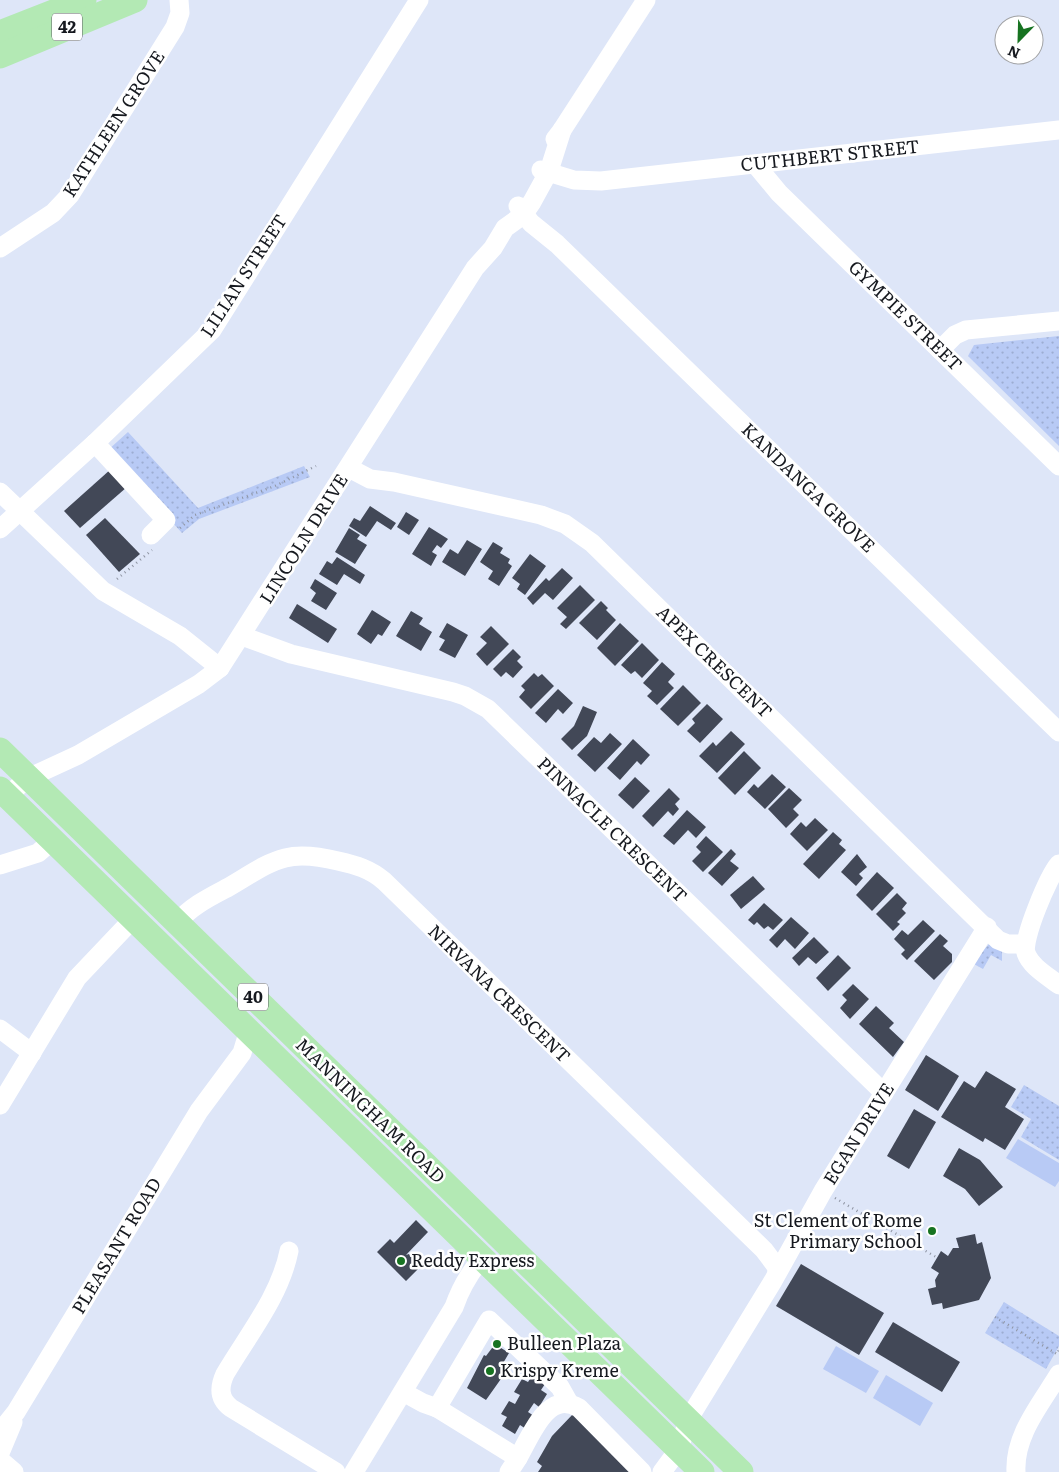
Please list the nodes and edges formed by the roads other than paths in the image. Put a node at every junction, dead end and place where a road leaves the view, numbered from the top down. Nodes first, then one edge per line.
1 (84, 0) edge
2 (135, 0) edge
3 (179, 0) edge
4 (419, 0) edge
5 (646, 0) edge
6 (0, 33) edge
7 (0, 56) edge
8 (1059, 130) edge
9 (755, 164) junction
10 (545, 173) junction
11 (523, 210) junction
12 (0, 248) edge
13 (1059, 322) edge
14 (943, 353) junction
15 (95, 443) junction
16 (351, 463) junction
17 (1059, 466) edge
18 (0, 492) edge
19 (20, 511) junction
20 (0, 529) edge
21 (152, 542) road end
22 (231, 652) junction
23 (1059, 732) edge
24 (0, 750) edge
25 (33, 783) junction
26 (4, 793) edge
27 (53, 840) junction
28 (1059, 864) edge
29 (0, 866) edge
30 (133, 919) junction
31 (177, 923) junction
32 (987, 927) junction
33 (1024, 944) junction
34 (201, 947) junction
35 (1059, 985) edge
36 (0, 1029) edge
37 (257, 1038) junction
38 (32, 1053) junction
39 (884, 1093) junction
40 (0, 1105) edge
41 (507, 1244) junction
42 (289, 1251) dead end
43 (487, 1262) junction
44 (777, 1271) junction
45 (1059, 1374) edge
46 (405, 1388) junction
47 (563, 1403) junction
48 (437, 1408) junction
49 (16, 1412) junction
50 (688, 1420) junction
51 (0, 1432) edge
52 (679, 1450) junction
53 (0, 1453) edge
54 (0, 1459) edge
55 (513, 1465) edge
56 (14, 1472) edge
57 (336, 1472) edge
58 (354, 1472) edge
59 (642, 1472) edge
60 (652, 1472) edge
61 (662, 1472) edge
62 (702, 1472) edge
63 (741, 1472) edge
64 (1016, 1472) edge

1 - 6 main road, 42
2 - 7 main road, 42
3 - 12 street, KATHLEEN GROVE
4 - 15 street, LILIAN STREET
5 - 10 street, LINCOLN DRIVE
8 - 9 street, CUTHBERT STREET
9 - 10 street, CUTHBERT STREET
9 - 14 street, GYMPIE STREET
10 - 11 street, LINCOLN DRIVE
11 - 16 street, LINCOLN DRIVE
11 - 23 street, KANDANGA GROVE
13 - 14 street
14 - 17 street, GYMPIE STREET
15 - 19 street, LILIAN STREET
15 - 21 street
16 - 22 street, LINCOLN DRIVE
16 - 32 street, APEX CRESCENT
18 - 19 street, PINNACLE CRESCENT
19 - 20 street, LILIAN STREET
19 - 22 street, PINNACLE CRESCENT
22 - 25 street, LINCOLN DRIVE
22 - 39 street, PINNACLE CRESCENT
24 - 25 main road, MANNINGHAM ROAD / 40
25 - 26 street, LINCOLN DRIVE
25 - 31 main road, MANNINGHAM ROAD / 40
26 - 27 main road, MANNINGHAM ROAD / 40
27 - 29 street
27 - 30 main road, MANNINGHAM ROAD / 40
28 - 33 street
30 - 37 main road, MANNINGHAM ROAD / 40
30 - 38 street
31 - 34 main road, MANNINGHAM ROAD / 40
31 - 44 street, NIRVANA CRESCENT
32 - 33 street
32 - 39 street, EGAN DRIVE
33 - 35 street
34 - 37 main road
34 - 41 main road, MANNINGHAM ROAD / 40
36 - 38 street
37 - 43 main road, MANNINGHAM ROAD / 40
37 - 49 street, PLEASANT ROAD
38 - 40 street
39 - 44 street, EGAN DRIVE
41 - 43 main road
41 - 50 main road, MANNINGHAM ROAD / 40
42 - 57 street
43 - 46 street
43 - 52 main road, MANNINGHAM ROAD / 40
44 - 50 street, EGAN DRIVE
45 - 64 street
46 - 48 street
46 - 58 street
47 - 48 street
47 - 55 street
47 - 59 street
48 - 55 street
49 - 51 street, PLEASANT ROAD
49 - 53 street, PLEASANT ROAD
50 - 52 street, EGAN DRIVE
50 - 63 main road, MANNINGHAM ROAD / 40
52 - 60 street
52 - 61 street
52 - 62 main road, MANNINGHAM ROAD / 40
53 - 54 street
54 - 56 street

